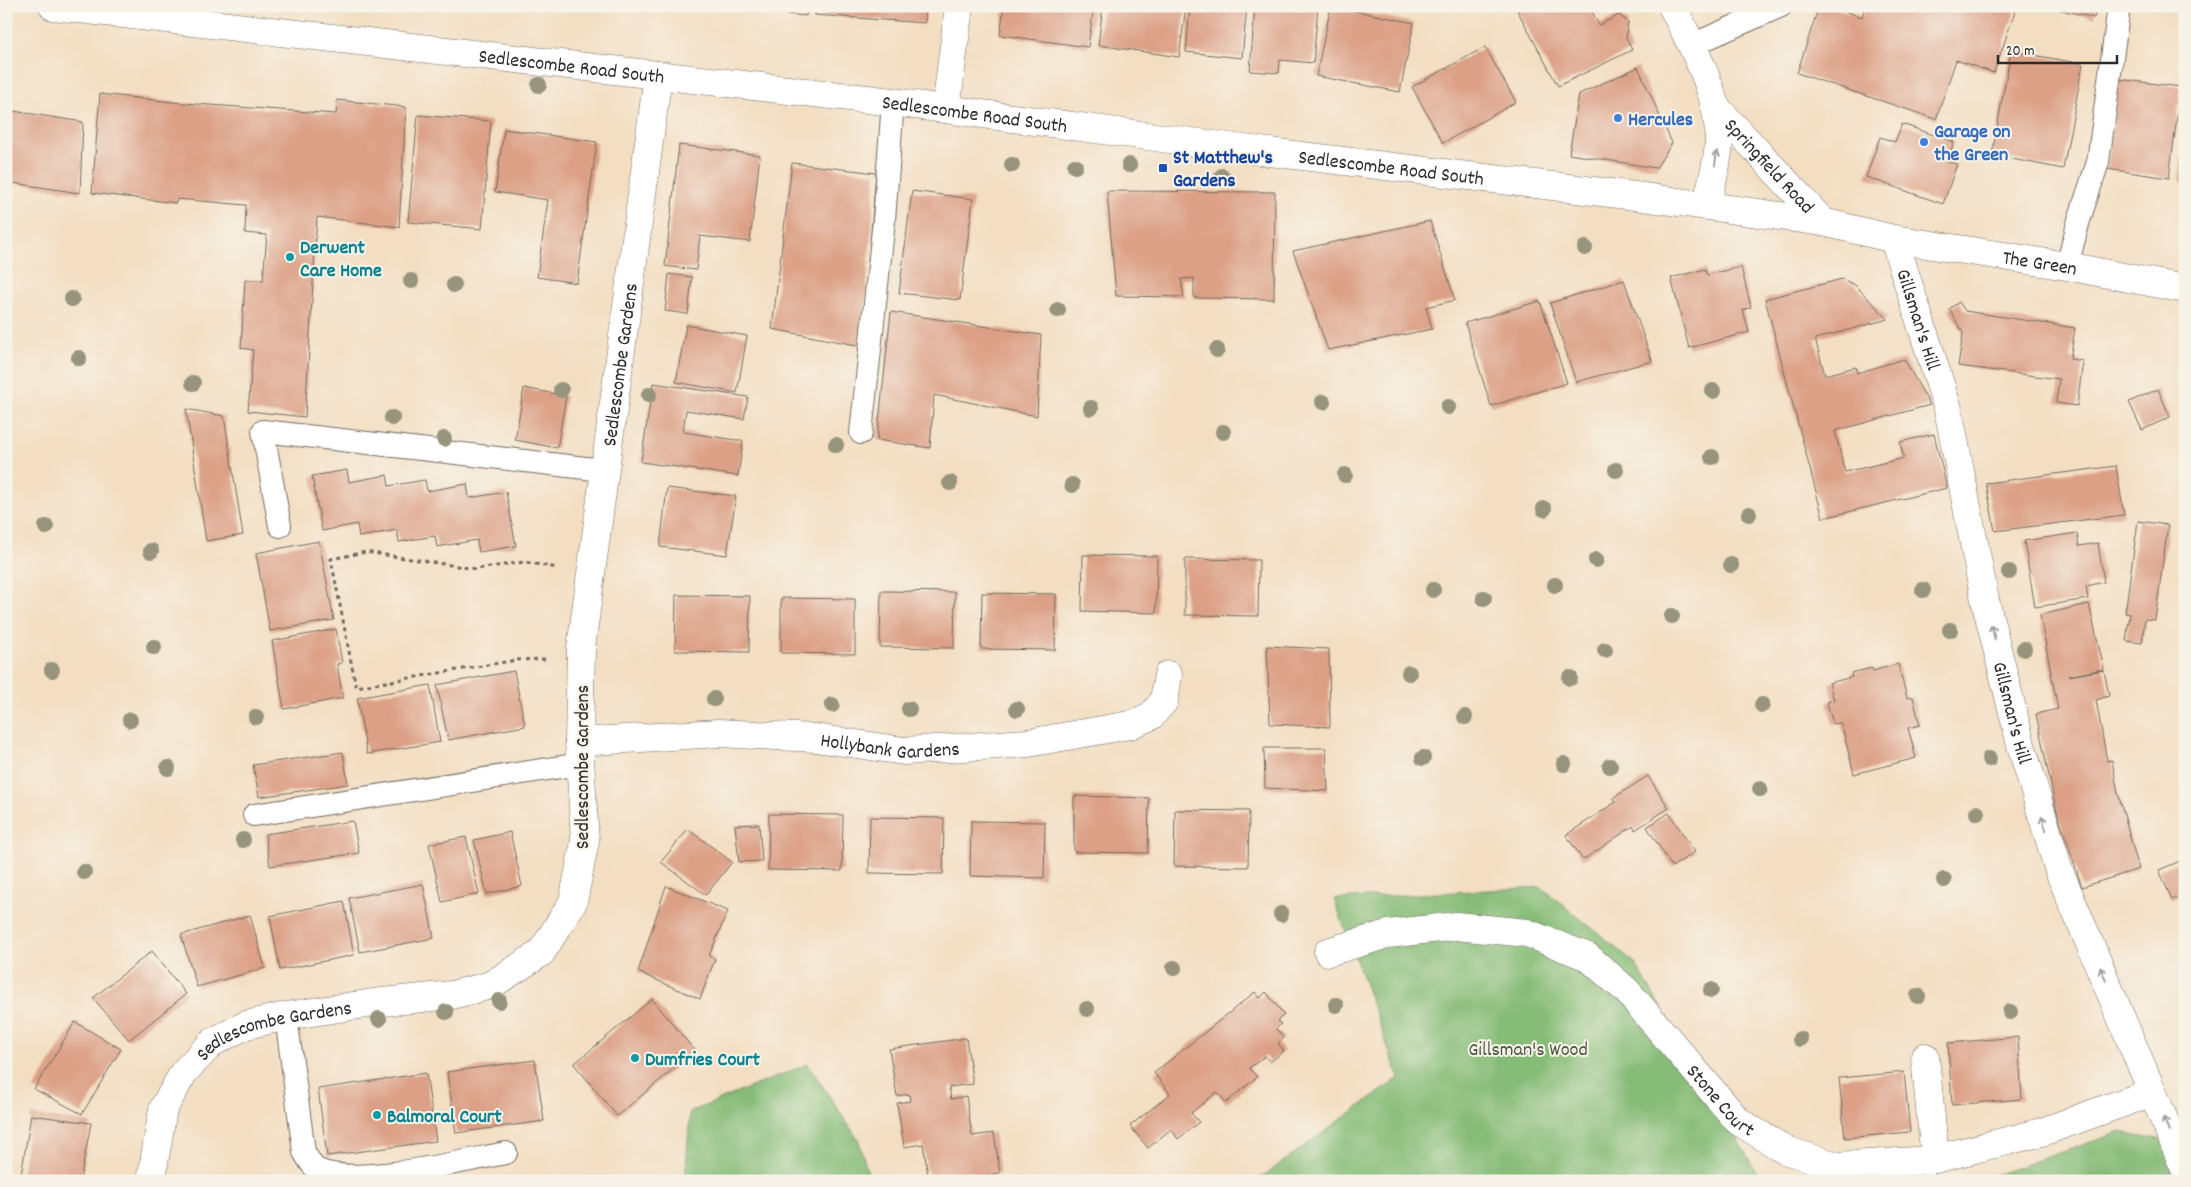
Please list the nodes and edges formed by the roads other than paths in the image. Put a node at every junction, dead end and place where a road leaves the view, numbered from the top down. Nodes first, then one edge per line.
1 (53, 6) edge
2 (959, 6) edge
3 (1672, 6) edge
4 (1781, 6) edge
5 (2119, 6) edge
6 (1692, 45) junction
7 (658, 75) junction
8 (893, 102) junction
9 (1716, 108) junction
10 (946, 109) junction
11 (1706, 206) junction
12 (1823, 222) junction
13 (1894, 239) junction
14 (2067, 266) junction
15 (2185, 289) edge
16 (861, 433) dead end
17 (603, 470) junction
18 (280, 526) dead end
19 (1168, 675) dead end
20 (580, 753) junction
21 (254, 815) dead end
22 (1328, 952) dead end
23 (286, 1016) junction
24 (1925, 1057) dead end
25 (2153, 1092) junction
26 (506, 1153) dead end
27 (1936, 1159) junction
28 (2185, 1169) edge
29 (366, 1179) edge
30 (151, 1181) edge

1 - 7 street, Sedlescombe Road South
2 - 10 street
3 - 6 street, Springfield Road
4 - 6 lane
5 - 14 lane
6 - 9 street, Springfield Road
7 - 8 street, Sedlescombe Road South
7 - 17 street, Sedlescombe Gardens
8 - 10 street, Sedlescombe Road South
8 - 16 lane
11 -> 9 street, Springfield Road
9 - 12 street, Springfield Road
10 - 11 street, Sedlescombe Road South
11 - 12 street, Sedlescombe Road South
12 - 13 street, Sedlescombe Road South
13 - 14 street, The Green
25 -> 13 street, Gillsman's Hill
14 - 15 street, The Green
17 - 18 lane
17 - 20 street, Sedlescombe Gardens
19 - 20 street, Hollybank Gardens
20 - 21 lane
20 - 23 street, Sedlescombe Gardens
22 - 27 street, Stone Court
23 - 29 lane
23 - 30 street, Sedlescombe Gardens
24 - 27 street
25 - 27 street, Stone Court
28 -> 25 street, Gillsman's Hill
26 - 29 lane

